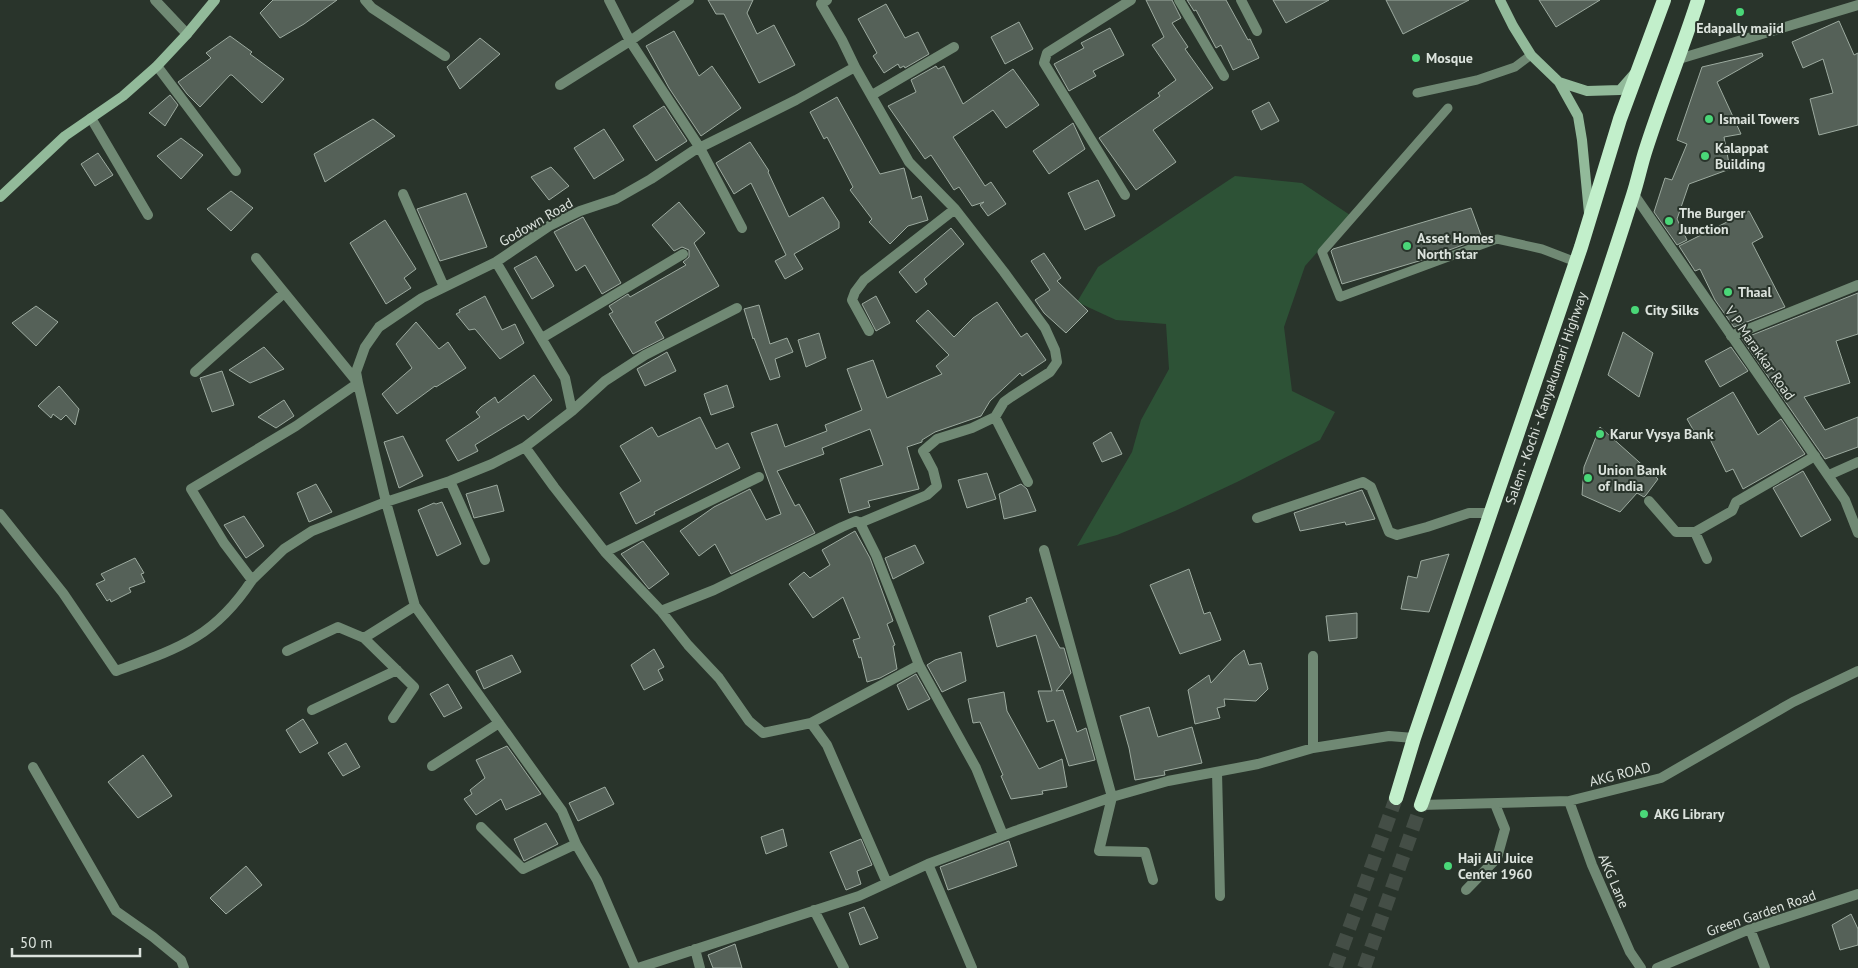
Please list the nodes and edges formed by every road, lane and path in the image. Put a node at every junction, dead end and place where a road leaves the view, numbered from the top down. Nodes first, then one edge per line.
1 (155, 0) edge
2 (215, 0) edge
3 (364, 0) edge
4 (609, 0) edge
5 (689, 0) edge
6 (827, 0) edge
7 (1131, 0) edge
8 (1179, 0) edge
9 (1240, 0) edge
10 (1500, 0) edge
11 (1664, 0) edge
12 (1698, 0) edge
13 (1858, 5) edge
14 (1257, 31) dead end
15 (187, 34) junction
16 (630, 41) junction
17 (954, 47) dead end
18 (1531, 55) junction
19 (445, 56) dead end
20 (1679, 59) junction
21 (157, 66) junction
22 (855, 67) junction
23 (1637, 70) junction
24 (1224, 76) dead end
25 (1559, 82) junction
26 (560, 85) dead end
27 (1418, 93) dead end
28 (872, 95) junction
29 (1448, 108) dead end
30 (91, 118) junction
31 (700, 148) junction
32 (236, 170) dead end
33 (1633, 193) junction
34 (403, 194) dead end
35 (1125, 195) dead end
36 (0, 197) edge
37 (955, 209) junction
38 (148, 215) dead end
39 (742, 228) dead end
40 (1581, 247) junction
41 (683, 254) dead end
42 (256, 258) dead end
43 (496, 262) junction
44 (1576, 262) junction
45 (1858, 285) edge
46 (444, 287) junction
47 (284, 293) junction
48 (737, 308) dead end
49 (869, 331) dead end
50 (1731, 336) junction
51 (542, 338) junction
52 (195, 372) dead end
53 (358, 384) junction
54 (572, 411) junction
55 (995, 417) junction
56 (525, 446) junction
57 (1816, 456) junction
58 (1858, 462) edge
59 (1828, 475) junction
60 (758, 477) dead end
61 (450, 481) junction
62 (1028, 482) dead end
63 (1649, 501) dead end
64 (386, 502) junction
65 (1491, 513) junction
66 (0, 514) edge
67 (1256, 518) dead end
68 (860, 523) junction
69 (1695, 532) junction
70 (1858, 533) edge
71 (1044, 550) dead end
72 (605, 552) junction
73 (1707, 559) dead end
74 (485, 560) dead end
75 (252, 580) junction
76 (415, 606) junction
77 (661, 611) junction
78 (364, 638) junction
79 (287, 651) dead end
80 (1313, 656) dead end
81 (919, 665) junction
82 (397, 670) junction
83 (1858, 671) edge
84 (312, 710) dead end
85 (393, 718) dead end
86 (499, 723) junction
87 (812, 723) junction
88 (1414, 738) junction
89 (1313, 748) junction
90 (432, 766) dead end
91 (33, 767) dead end
92 (1217, 772) junction
93 (1112, 797) junction
94 (1396, 798) tunnel mouth
95 (1569, 801) junction
96 (1495, 804) junction
97 (1421, 806) joint
98 (481, 827) dead end
99 (1003, 835) junction
100 (576, 844) junction
101 (928, 864) junction
102 (1153, 880) dead end
103 (887, 883) junction
104 (1466, 890) dead end
105 (1858, 894) edge
106 (1220, 896) dead end
107 (814, 910) junction
108 (1750, 930) junction
109 (695, 949) junction
110 (184, 968) edge
111 (637, 968) edge
112 (700, 968) edge
113 (844, 968) edge
114 (972, 968) edge
115 (1641, 968) edge
116 (1657, 968) edge
117 (1765, 968) edge

1 - 15 street
2 - 15 main road
3 - 19 street
4 - 16 street
5 - 16 street
6 - 22 street
7 - 35 street
8 - 24 street
9 - 14 street
10 - 18 main road
11 - 23 highway, Salem - Kochi - Kanyakumari Highway
12 - 20 highway, Salem - Kochi - Kanyakumari Highway
13 - 20 street
15 - 21 main road
16 - 26 street
16 - 31 street
17 - 28 street
18 - 25 main road
18 - 27 lane
20 - 33 highway, Salem - Kochi - Kanyakumari Highway
21 - 30 main road
21 - 32 street
22 - 28 street
22 - 31 street, Godown Road
23 - 25 main road
23 - 40 highway, Salem - Kochi - Kanyakumari Highway
25 - 40 main road
28 - 37 street
29 - 44 lane
30 - 36 main road
30 - 38 street
31 - 39 street
31 - 43 street, Godown Road
33 - 50 street, V P Marakkar Road
33 - 97 highway, Salem - Kochi - Kanyakumari Highway
34 - 46 street
37 - 49 street
37 - 55 street
40 - 44 highway, Salem - Kochi - Kanyakumari Highway
41 - 51 street
42 - 47 street
43 - 46 street, Godown Road
43 - 51 street
44 - 65 highway, Salem - Kochi - Kanyakumari Highway
45 - 50 street
46 - 53 street, Godown Road
47 - 52 street
47 - 53 street
48 - 54 street
50 - 57 street, V P Marakkar Road
51 - 54 street
53 - 64 street, Godown Road
53 - 75 street
54 - 56 street
55 - 62 street
55 - 68 street
56 - 61 street
56 - 72 street
57 - 59 street, V P Marakkar Road
57 - 69 street
58 - 59 street
59 - 70 street, V P Marakkar Road
60 - 72 street
61 - 64 street
61 - 74 street
63 - 69 street
64 - 75 street
64 - 76 street, Godown Road
65 - 67 street
65 - 88 highway, Salem - Kochi - Kanyakumari Highway
66 - 75 street
68 - 77 street
68 - 81 street
69 - 73 street
71 - 93 street
72 - 77 street
76 - 78 street
76 - 86 street
77 - 87 street
78 - 79 street
78 - 82 street
80 - 89 street
81 - 87 street
81 - 99 street
82 - 84 street
82 - 85 street
83 - 95 street, AKG ROAD
86 - 90 street
86 - 100 street
87 - 103 street
88 - 89 street
88 - 94 highway, Salem - Kochi - Kanyakumari Highway
89 - 92 street
91 - 110 street
92 - 93 street
92 - 106 street
93 - 99 street
93 - 102 street
95 - 96 street, AKG ROAD
95 - 115 street, AKG Lane
96 - 97 street, AKG ROAD
96 - 104 street
98 - 100 street
99 - 101 street
100 - 111 street
101 - 103 street
101 - 114 street
103 - 107 street
105 - 108 street, Green Garden Road
107 - 109 street
107 - 113 street
108 - 116 street, Green Garden Road
108 - 117 street
109 - 111 street
109 - 112 street

